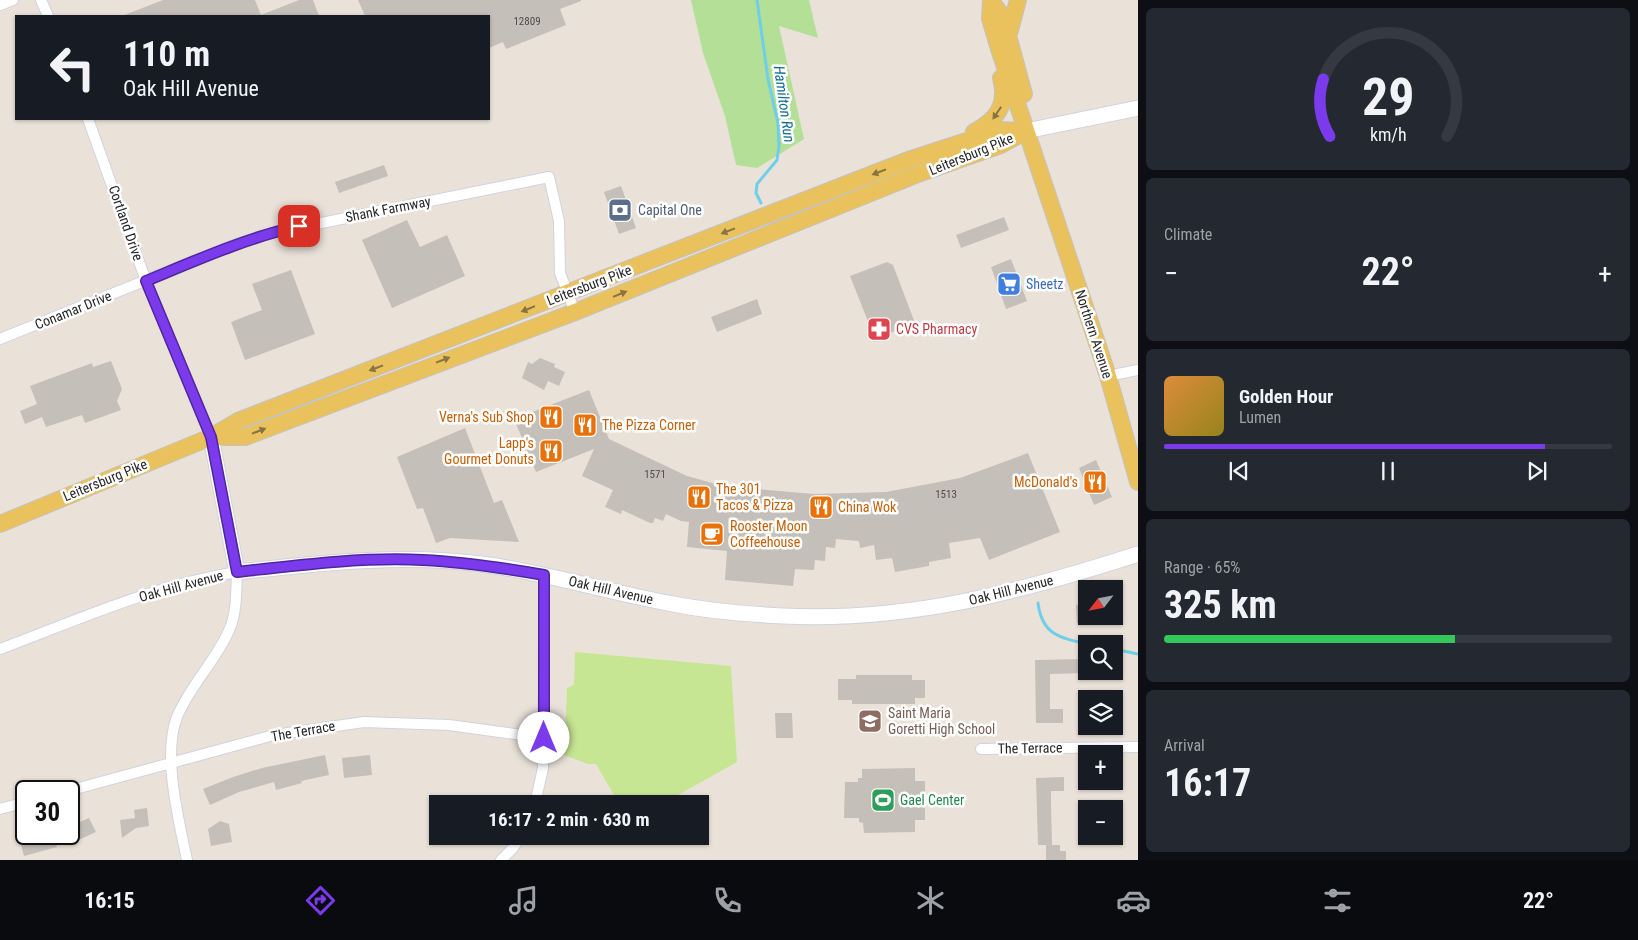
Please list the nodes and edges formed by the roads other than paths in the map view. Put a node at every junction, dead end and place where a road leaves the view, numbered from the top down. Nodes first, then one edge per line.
1 (13, 0) edge
2 (41, 0) edge
3 (992, 0) edge
4 (1018, 0) edge
5 (0, 5) edge
6 (48, 15) edge
7 (1008, 36) junction
8 (999, 50) junction
9 (1138, 108) edge
10 (88, 120) edge
11 (1026, 130) junction
12 (911, 159) junction
13 (146, 281) junction
14 (568, 293) junction
15 (575, 312) junction
16 (0, 339) edge
17 (1138, 370) edge
18 (1108, 376) junction
19 (211, 437) junction
20 (1138, 482) edge
21 (0, 524) edge
22 (1138, 554) edge
23 (237, 572) junction
24 (544, 575) junction
25 (0, 649) edge
26 (544, 738) junction
27 (1138, 747) edge
28 (981, 748) dead end
29 (172, 764) junction
30 (80, 788) edge
31 (537, 795) edge
32 (15, 805) edge
33 (0, 809) edge
34 (516, 845) edge
35 (187, 860) edge
36 (501, 860) edge

1 - 5 street
2 - 6 street
3 - 7 main road
3 - 8 main road
4 - 7 main road
7 - 11 main road
8 - 11 main road, Northern Avenue
8 -> 12 main road
9 - 11 street
10 - 13 street, Cortland Drive
11 - 12 main road, Leitersburg Pike
15 -> 11 main road, Leitersburg Pike
11 - 18 main road, Northern Avenue
12 -> 14 main road, Leitersburg Pike
13 - 14 street, Shank Farmway
13 - 16 street, Conamar Drive
13 - 19 street, Cortland Drive
14 - 15 street
14 -> 19 main road, Leitersburg Pike
19 -> 15 main road, Leitersburg Pike
17 - 18 street
18 - 20 main road, Northern Avenue
19 - 21 main road, Leitersburg Pike
19 - 23 street
22 - 24 street, Oak Hill Avenue
23 - 24 street, Oak Hill Avenue
23 - 25 street, Oak Hill Avenue
23 - 29 street
24 - 26 street
26 - 29 street, The Terrace
26 - 31 street
27 - 28 street, The Terrace
29 - 30 street, The Terrace
29 - 35 street
32 - 33 street
34 - 36 street

